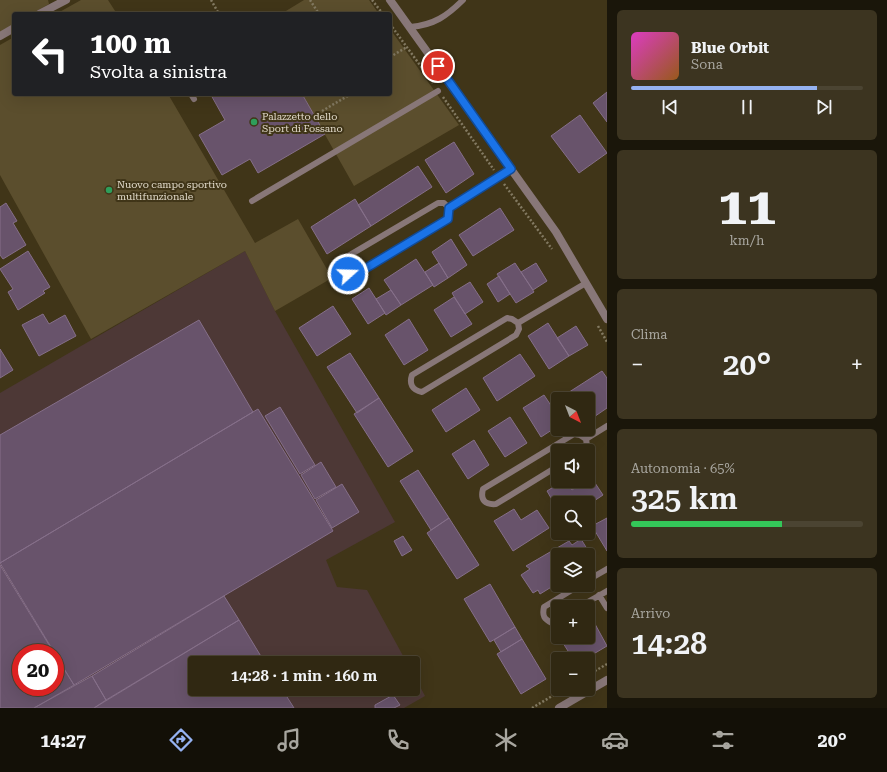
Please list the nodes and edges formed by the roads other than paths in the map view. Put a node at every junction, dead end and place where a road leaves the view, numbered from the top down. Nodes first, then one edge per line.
1 (66, 0) edge
2 (390, 0) edge
3 (463, 0) edge
4 (43, 12) edge
5 (410, 27) junction
6 (12, 29) edge
7 (0, 36) edge
8 (438, 91) dead end
9 (511, 169) junction
10 (252, 201) dead end
11 (449, 208) junction
12 (586, 283) junction
13 (607, 319) edge
14 (518, 323) junction
15 (607, 426) edge
16 (586, 439) junction
17 (557, 444) edge
18 (586, 444) edge
19 (551, 448) edge
20 (551, 470) edge
21 (607, 569) edge
22 (595, 576) edge
23 (607, 591) edge
24 (569, 592) edge
25 (599, 595) junction
26 (555, 600) edge
27 (591, 600) edge
28 (551, 603) edge
29 (607, 608) edge
30 (551, 622) edge
31 (607, 680) edge
32 (559, 708) edge

1 - 4 street
2 - 5 street
3 - 5 lane
5 - 9 street
6 - 7 street
8 - 10 lane
9 - 11 lane
9 - 12 street
11 - 11 lane
12 - 13 street
12 - 14 lane
14 - 14 lane
15 - 16 lane
16 - 17 lane
16 - 18 lane
19 - 20 lane
21 - 22 lane
23 - 25 lane
24 - 26 lane
25 - 27 lane
25 - 29 lane
28 - 30 lane
31 - 32 street

